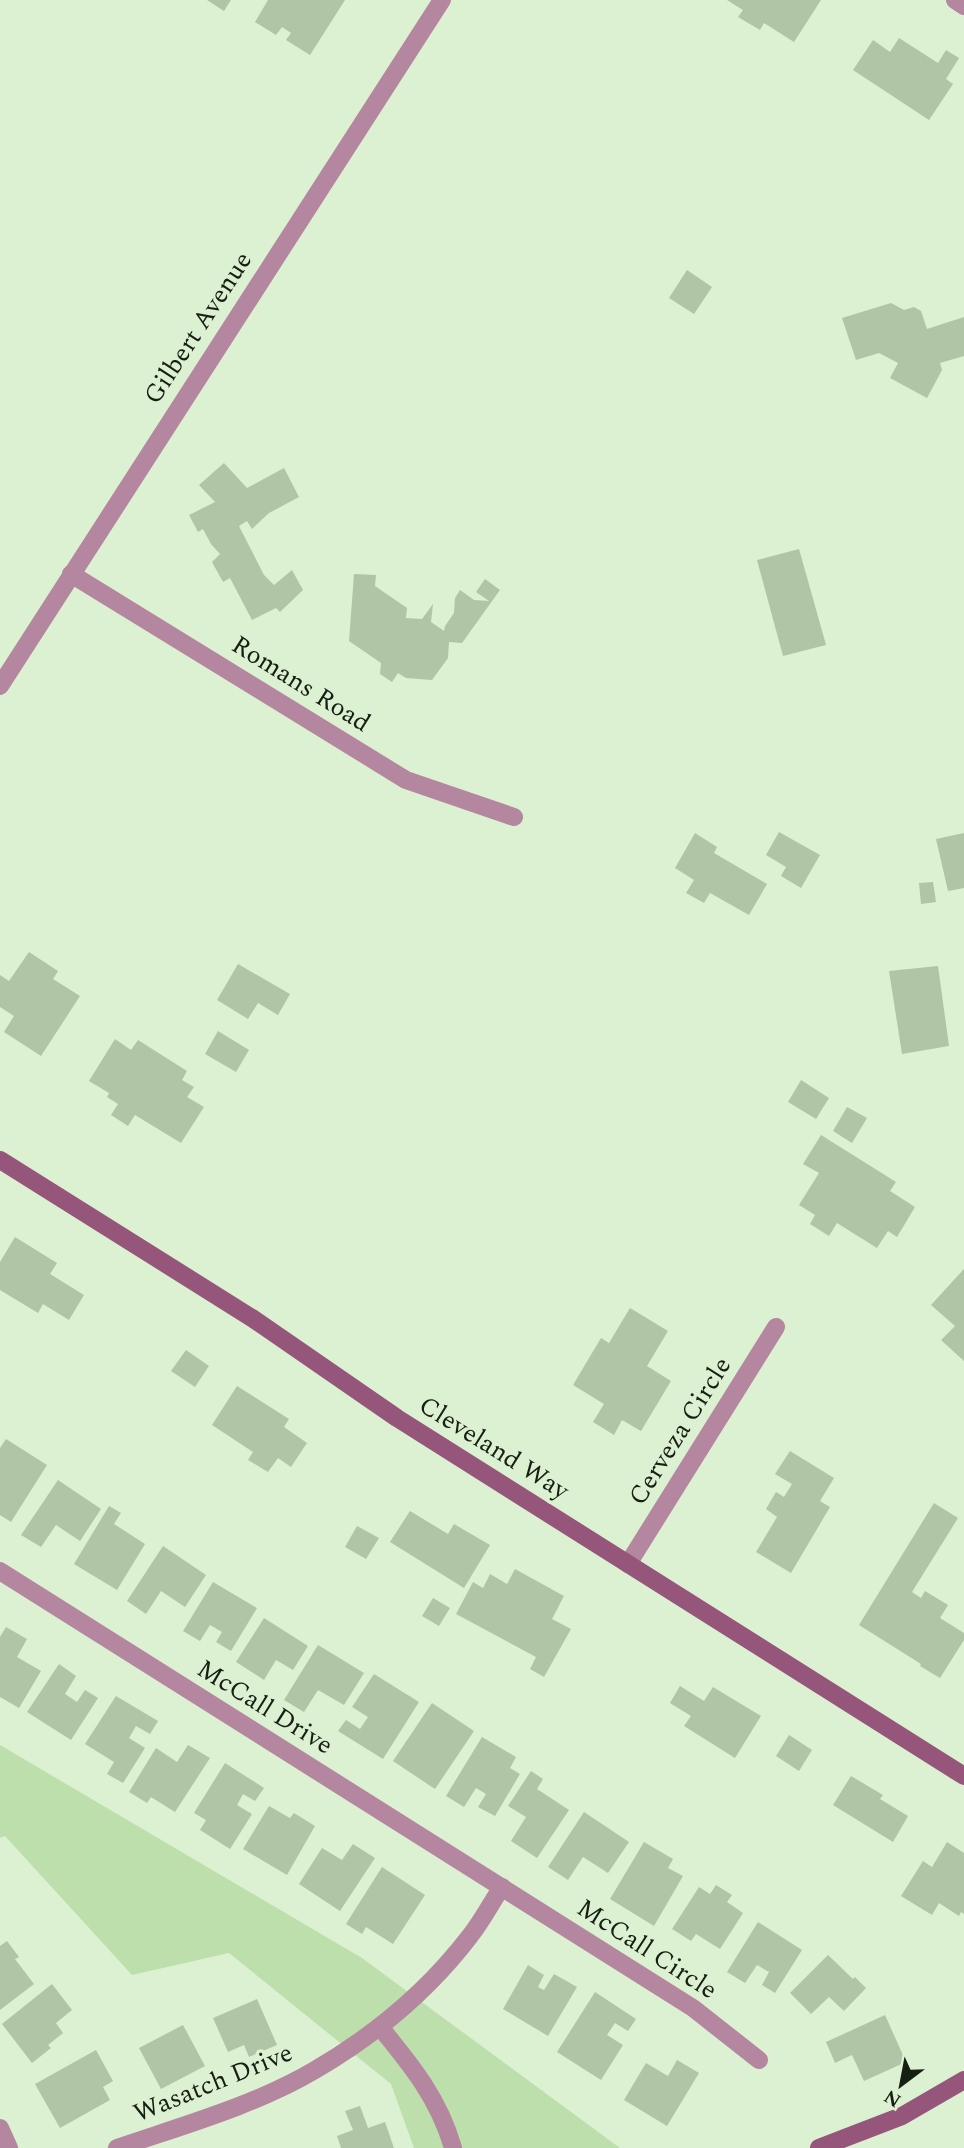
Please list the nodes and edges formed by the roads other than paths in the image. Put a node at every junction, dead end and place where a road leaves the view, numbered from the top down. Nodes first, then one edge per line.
1 (442, 0) edge
2 (955, 0) edge
3 (964, 6) edge
4 (71, 574) junction
5 (0, 686) edge
6 (514, 817) dead end
7 (0, 1160) edge
8 (776, 1327) dead end
9 (628, 1564) junction
10 (0, 1571) edge
11 (964, 1776) edge
12 (502, 1886) junction
13 (380, 2027) junction
14 (759, 2060) dead end
15 (964, 2080) edge
16 (0, 2128) edge
17 (9, 2148) edge
18 (117, 2148) edge
19 (453, 2148) edge
20 (819, 2148) edge

1 - 4 street, Gilbert Avenue
2 - 3 street
4 - 5 street, Gilbert Avenue
4 - 6 street, Romans Road
7 - 9 street, Cleveland Way
8 - 9 street, Cerveza Circle
9 - 11 street, Cleveland Way
10 - 12 street, McCall Drive
12 - 13 street, Wasatch Drive
12 - 14 street, McCall Circle
13 - 18 street, Wasatch Drive
13 - 19 street
15 - 20 street
16 - 17 street

